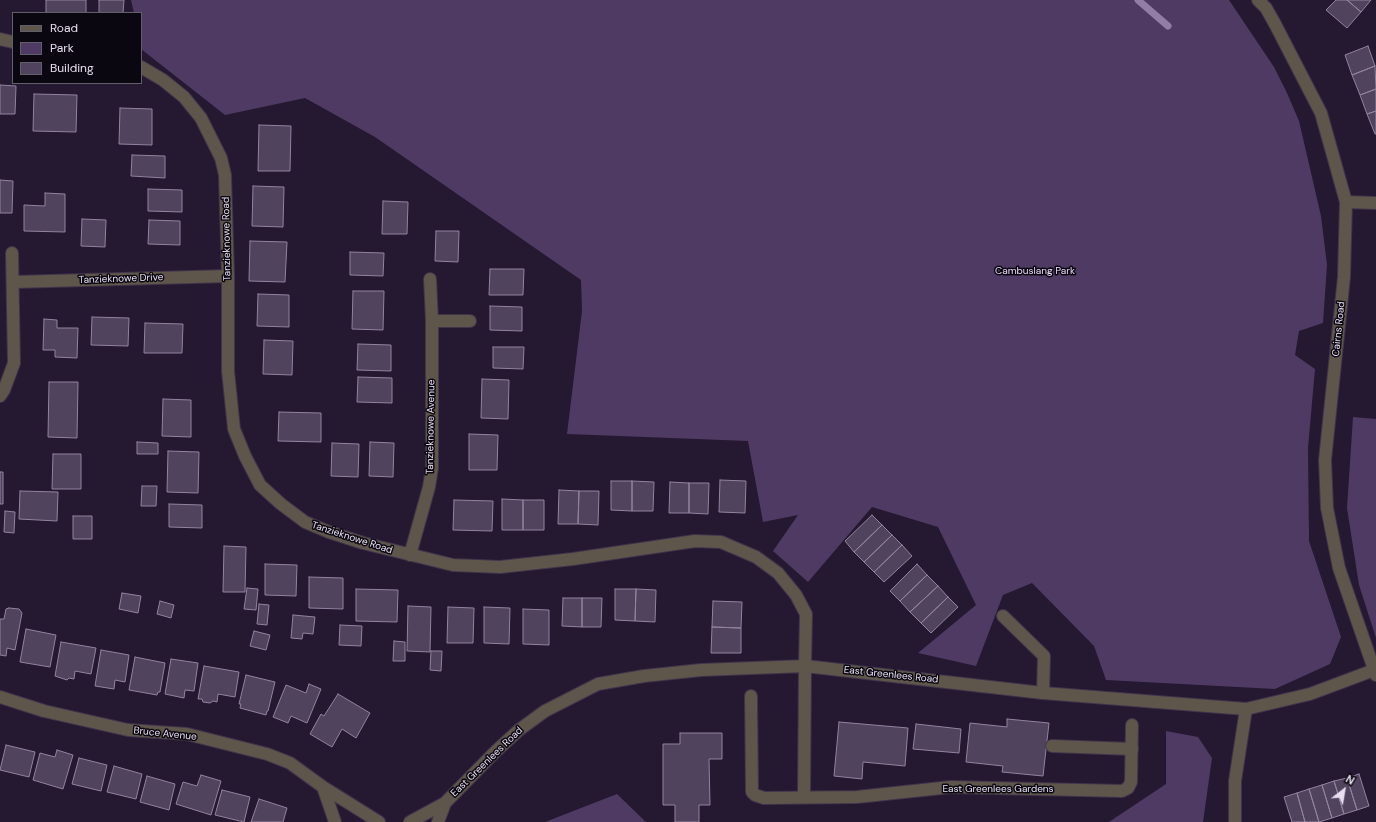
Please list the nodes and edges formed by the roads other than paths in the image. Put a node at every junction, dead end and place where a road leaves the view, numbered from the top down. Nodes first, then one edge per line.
1 (1266, 3) edge
2 (0, 39) edge
3 (12, 42) edge
4 (142, 68) edge
5 (1346, 202) junction
6 (1376, 203) edge
7 (12, 253) dead end
8 (228, 276) junction
9 (430, 278) dead end
10 (14, 282) junction
11 (432, 321) junction
12 (470, 321) dead end
13 (0, 396) edge
14 (410, 555) junction
15 (1003, 616) dead end
16 (805, 666) junction
17 (1375, 673) edge
18 (1043, 694) junction
19 (751, 696) dead end
20 (0, 697) edge
21 (1246, 709) junction
22 (1132, 725) dead end
23 (1052, 746) dead end
24 (1132, 749) junction
25 (323, 787) junction
26 (804, 797) junction
27 (445, 803) junction
28 (335, 822) edge
29 (378, 822) edge
30 (410, 822) edge
31 (438, 822) edge
32 (1234, 822) edge

1 - 5 street, Cairns Road
2 - 3 street
4 - 8 street, Tanzieknowe Road
5 - 6 street
5 - 17 street, Cairns Road
7 - 10 street
8 - 10 street, Tanzieknowe Drive
8 - 14 street, Tanzieknowe Road
9 - 11 street, Tanzieknowe Avenue
10 - 13 street
11 - 12 street
11 - 14 street, Tanzieknowe Avenue
14 - 16 street, Tanzieknowe Road
15 - 18 street
16 - 18 street, East Greenlees Road
16 - 26 street
16 - 27 street, East Greenlees Road
17 - 21 street, East Greenlees Road
18 - 21 street, East Greenlees Road
19 - 26 street, East Greenlees Gardens
20 - 25 street, Bruce Avenue
21 - 32 street
22 - 24 street, East Greenlees Gardens
23 - 24 street
24 - 26 street, East Greenlees Gardens
25 - 28 street
25 - 29 street, Bruce Avenue
27 - 30 street, East Greenlees Road
27 - 31 street, East Greenlees Road

